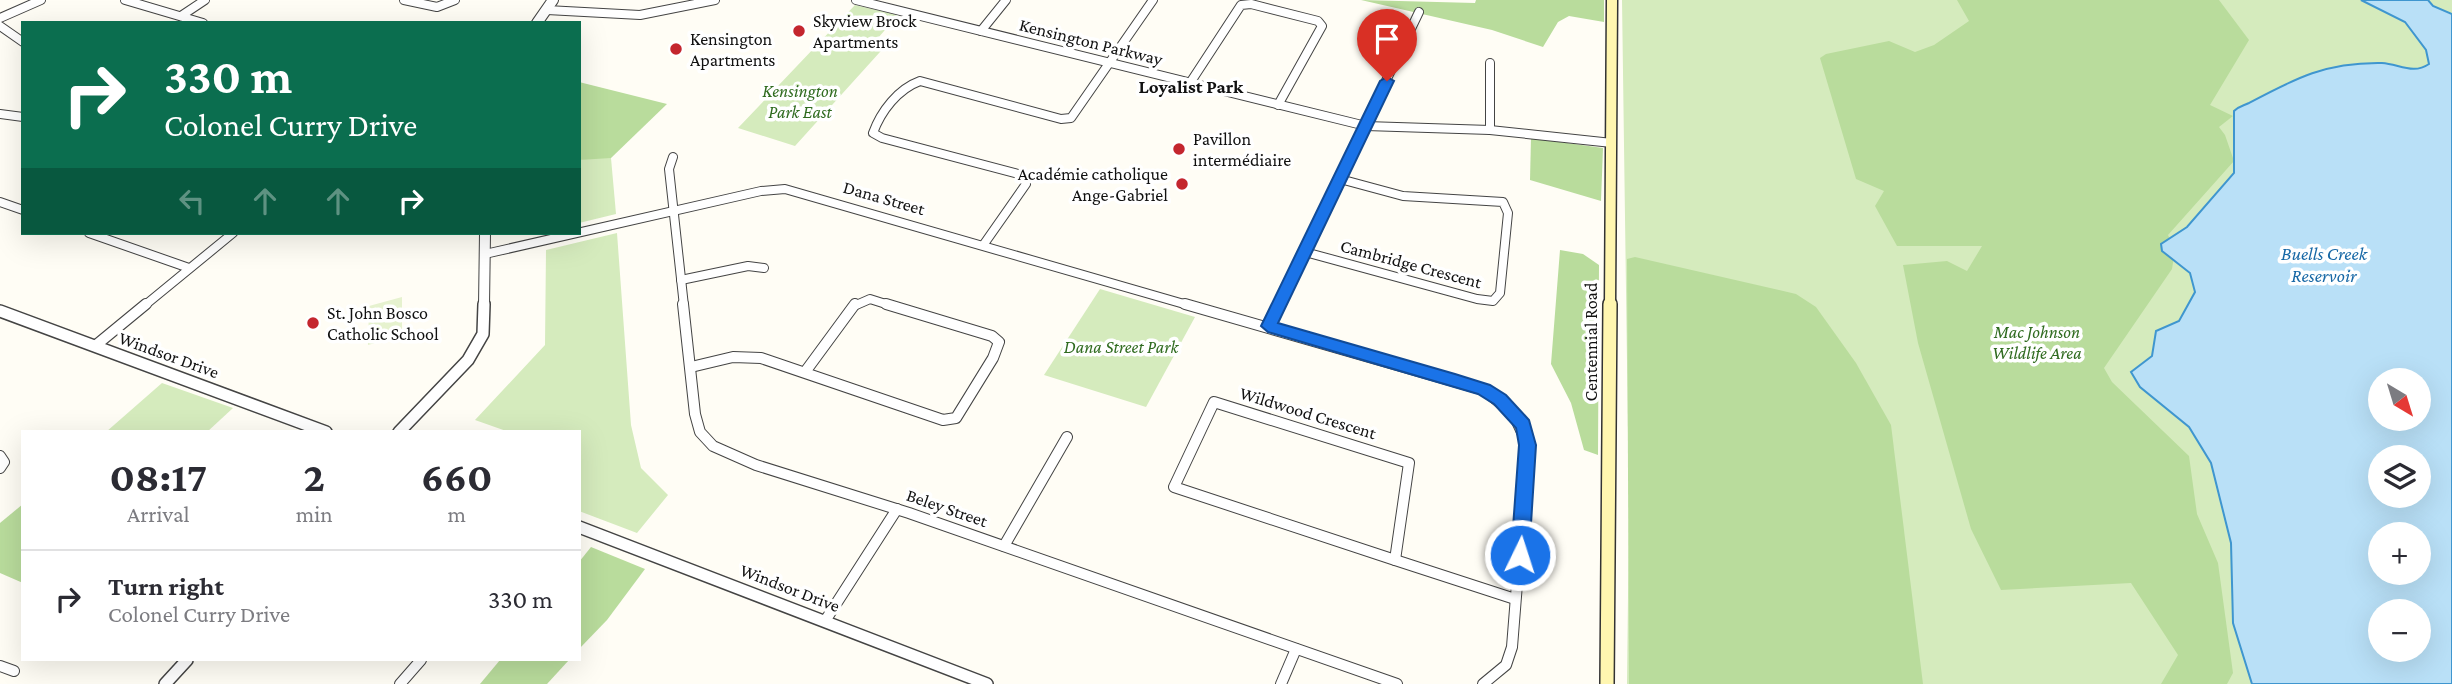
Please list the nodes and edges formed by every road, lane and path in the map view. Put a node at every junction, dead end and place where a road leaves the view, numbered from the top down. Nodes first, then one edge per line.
1 (41, 0) edge
2 (125, 0) edge
3 (205, 0) edge
4 (404, 0) edge
5 (456, 0) edge
6 (553, 0) edge
7 (715, 0) edge
8 (856, 0) edge
9 (1006, 0) edge
10 (1153, 0) edge
11 (1612, 0) edge
12 (547, 10) junction
13 (1419, 12) dead end
14 (181, 16) junction
15 (0, 18) edge
16 (197, 21) edge
17 (539, 21) edge
18 (0, 26) edge
19 (981, 31) junction
20 (21, 41) edge
21 (1109, 63) junction
22 (1490, 63) dead end
23 (1190, 83) junction
24 (1278, 105) junction
25 (0, 114) edge
26 (21, 117) edge
27 (1366, 127) junction
28 (1490, 130) junction
29 (1612, 143) junction
30 (673, 157) dead end
31 (1340, 179) junction
32 (0, 202) edge
33 (21, 209) edge
34 (673, 212) junction
35 (581, 233) edge
36 (95, 235) edge
37 (230, 235) edge
38 (485, 235) edge
39 (570, 235) edge
40 (984, 244) junction
41 (1305, 252) junction
42 (485, 254) junction
43 (189, 268) junction
44 (764, 268) dead end
45 (681, 280) junction
46 (0, 311) edge
47 (1268, 326) junction
48 (95, 346) junction
49 (691, 367) junction
50 (805, 372) junction
51 (321, 430) edge
52 (401, 430) edge
53 (1067, 437) dead end
54 (0, 456) edge
55 (0, 468) edge
56 (897, 509) junction
57 (581, 528) edge
58 (1004, 546) junction
59 (1395, 560) junction
60 (1515, 599) junction
61 (825, 621) junction
62 (1296, 649) junction
63 (186, 661) edge
64 (420, 661) edge
65 (0, 666) edge
66 (14, 671) dead end
67 (164, 684) edge
68 (400, 684) edge
69 (987, 684) edge
70 (1282, 684) edge
71 (1397, 684) edge
72 (1483, 684) edge
73 (1607, 684) edge

1 - 15 street
2 - 14 street
3 - 14 street
4 - 5 street
6 - 12 street
7 - 12 street
8 - 19 street, Kensington Parkway
9 - 19 street
10 - 21 street
11 - 29 main road, Centennial Road
12 - 17 street
13 - 27 street
14 - 16 street
18 - 20 street
19 - 21 street, Kensington Parkway
21 - 23 street, Kensington Parkway
21 - 40 street
22 - 28 street
23 - 24 street, Kensington Parkway
23 - 24 street
24 - 27 street, Kensington Parkway
25 - 26 street
27 - 28 street, Kensington Parkway
27 - 31 street
28 - 29 street, Kensington Parkway
29 - 73 main road, Centennial Road
30 - 34 street, Beley Street
31 - 41 street
31 - 41 street, Cambridge Crescent
32 - 33 street
34 - 35 street, Dana Street
34 - 40 street, Dana Street
34 - 45 street, Beley Street
36 - 43 street
37 - 43 street
38 - 42 street
39 - 42 street, Dana Street
40 - 47 street, Dana Street
41 - 47 street
42 - 52 street
43 - 48 street
44 - 45 street
45 - 49 street, Beley Street
46 - 48 street, Windsor Drive
47 - 60 street
48 - 51 street, Windsor Drive
49 - 50 street
49 - 56 street, Beley Street
50 - 50 street
53 - 58 street
54 - 55 street
56 - 58 street, Beley Street
56 - 61 street
57 - 61 street, Windsor Drive
58 - 62 street, Beley Street
59 - 59 street, Wildwood Crescent
59 - 60 street, Wildwood Crescent
60 - 72 street
61 - 69 street, Windsor Drive
62 - 70 street
62 - 71 street, Beley Street
63 - 67 street
64 - 68 street
65 - 66 street

